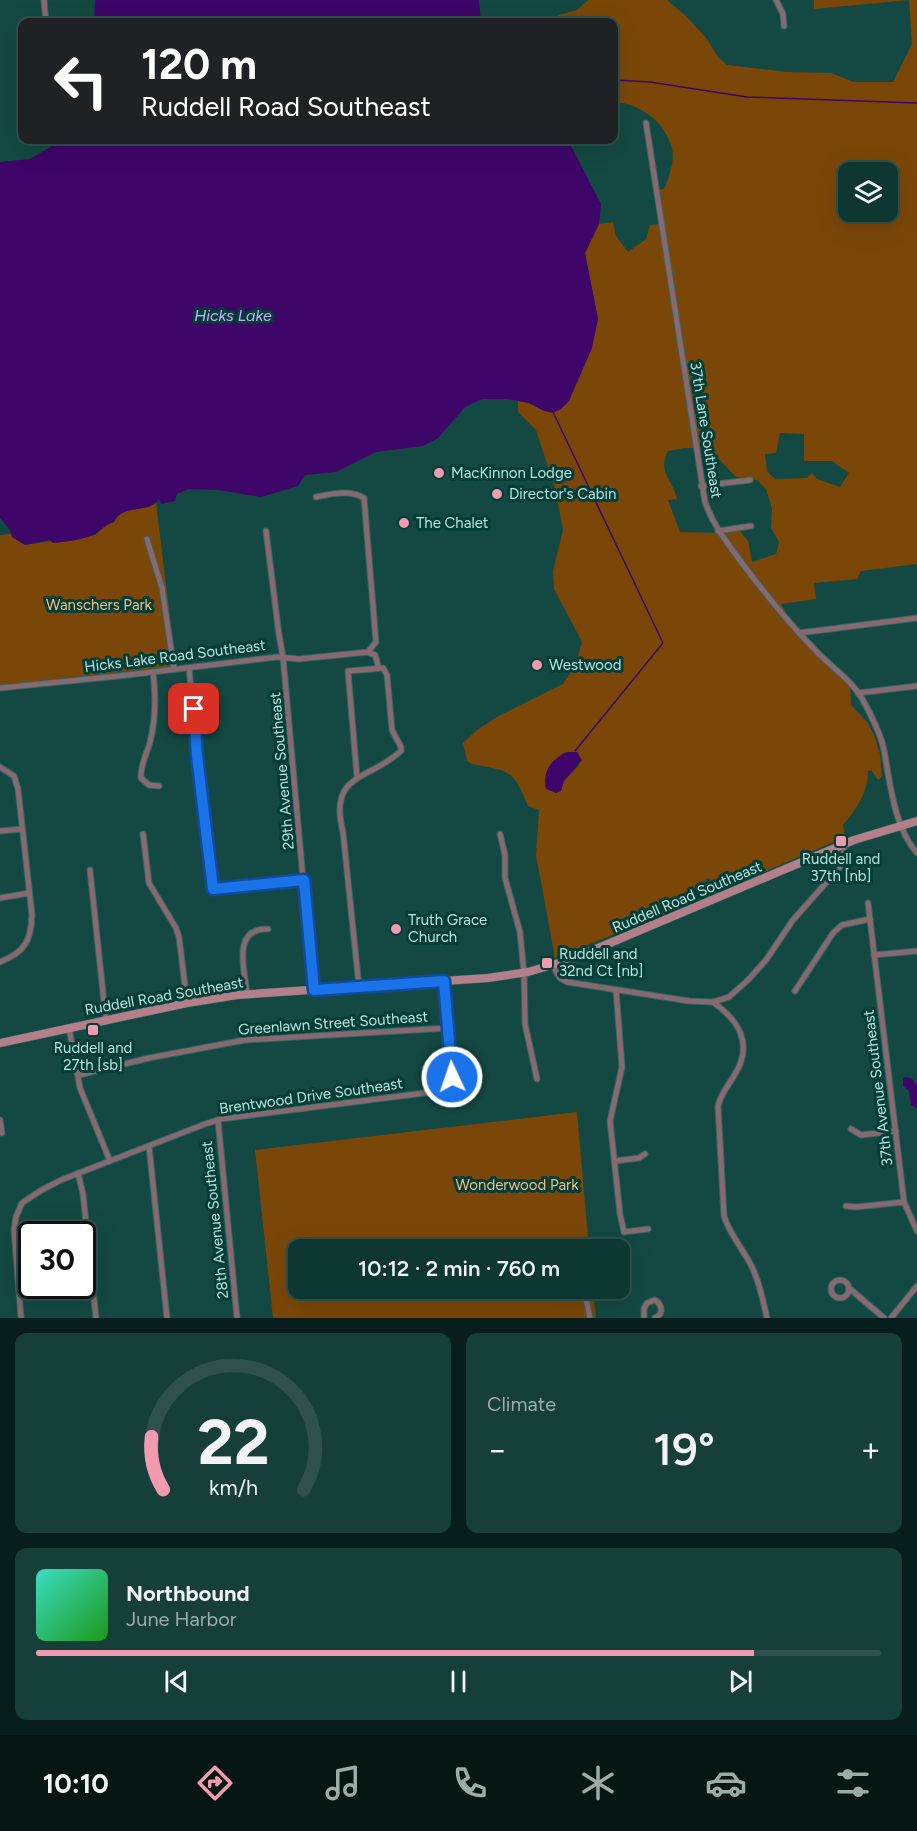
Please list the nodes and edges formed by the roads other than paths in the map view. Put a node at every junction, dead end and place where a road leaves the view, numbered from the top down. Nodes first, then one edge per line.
1 (44, 0) edge
2 (776, 0) edge
3 (46, 18) edge
4 (784, 26) dead end
5 (646, 123) dead end
6 (750, 480) dead end
7 (701, 486) junction
8 (316, 497) dead end
9 (751, 526) dead end
10 (266, 531) dead end
11 (718, 531) junction
12 (147, 538) dead end
13 (917, 618) edge
14 (799, 633) junction
15 (368, 652) junction
16 (283, 657) junction
17 (189, 668) junction
18 (379, 668) junction
19 (174, 669) junction
20 (153, 672) junction
21 (917, 686) edge
22 (0, 688) edge
23 (858, 693) junction
24 (0, 766) edge
25 (357, 777) junction
26 (159, 786) dead end
27 (917, 821) edge
28 (902, 825) junction
29 (22, 829) junction
30 (0, 831) edge
31 (143, 834) dead end
32 (500, 834) dead end
33 (843, 845) junction
34 (917, 853) edge
35 (90, 870) dead end
36 (304, 880) junction
37 (29, 893) junction
38 (0, 898) edge
39 (868, 903) dead end
40 (870, 919) junction
41 (268, 929) dead end
42 (917, 951) edge
43 (874, 955) junction
44 (0, 962) edge
45 (553, 966) junction
46 (524, 973) junction
47 (444, 981) junction
48 (359, 987) junction
49 (314, 990) junction
50 (616, 990) junction
51 (795, 991) dead end
52 (248, 994) junction
53 (713, 1002) junction
54 (187, 1003) junction
55 (106, 1021) junction
56 (69, 1028) junction
57 (448, 1028) junction
58 (0, 1043) edge
59 (79, 1075) junction
60 (537, 1079) dead end
61 (0, 1120) edge
62 (218, 1120) junction
63 (851, 1129) dead end
64 (896, 1131) junction
65 (2, 1133) dead end
66 (149, 1146) junction
67 (645, 1154) dead end
68 (110, 1161) junction
69 (615, 1161) junction
70 (78, 1173) junction
71 (904, 1202) junction
72 (846, 1206) dead end
73 (648, 1229) dead end
74 (917, 1231) edge
75 (917, 1286) edge
76 (849, 1288) dead end
77 (586, 1299) edge
78 (21, 1318) edge
79 (96, 1318) edge
80 (167, 1318) edge
81 (237, 1318) edge
82 (590, 1318) edge
83 (644, 1318) edge
84 (655, 1318) edge
85 (767, 1318) edge
86 (884, 1318) edge
87 (891, 1318) edge

1 - 3 street
2 - 4 street
5 - 7 street, 37th Lane Southeast
6 - 7 street
7 - 11 street, 37th Lane Southeast
8 - 15 street
9 - 11 street
10 - 16 street, 29th Avenue Southeast
11 - 14 street, 37th Lane Southeast
12 - 19 street
13 - 14 street
14 - 23 street, 37th Lane Southeast
15 - 16 street, Hicks Lake Road Southeast
15 - 18 street
16 - 17 street, Hicks Lake Road Southeast
16 - 36 street, 29th Avenue Southeast
17 - 19 street, Hicks Lake Road Southeast
17 - 36 street
18 - 25 street
18 - 25 street
19 - 20 street, Hicks Lake Road Southeast
20 - 22 street, Hicks Lake Road Southeast
20 - 26 street
21 - 23 street
23 - 28 street, 37th Lane Southeast
24 - 29 street
25 - 48 street
27 - 28 main road, Ruddell Road Southeast
28 - 33 main road, Ruddell Road Southeast
28 - 34 street, 37th Lane Southeast
29 - 30 street
29 - 37 street
31 - 54 street
32 - 46 street
33 - 45 main road, Ruddell Road Southeast
33 - 53 street
35 - 55 street
36 - 49 street, 29th Avenue Southeast
37 - 38 street
37 - 44 street
39 - 40 street, 37th Avenue Southeast
40 - 43 street, 37th Avenue Southeast
40 - 51 street
41 - 52 street
42 - 43 street
43 - 64 street, 37th Avenue Southeast
45 - 46 main road, Ruddell Road Southeast
45 - 50 street
46 - 47 main road, Ruddell Road Southeast
46 - 60 street
47 - 48 main road, Ruddell Road Southeast
47 - 57 street, Brentwood Drive Southeast
48 - 49 main road, Ruddell Road Southeast
49 - 52 main road, Ruddell Road Southeast
50 - 53 street
50 - 69 street
52 - 54 main road, Ruddell Road Southeast
53 - 85 street
54 - 55 main road, Ruddell Road Southeast
55 - 56 main road, Ruddell Road Southeast
56 - 58 main road, Ruddell Road Southeast
56 - 59 street
57 - 59 street, Greenlawn Street Southeast
57 - 62 street, Brentwood Drive Southeast
59 - 68 street
61 - 65 street
62 - 66 street, Brentwood Drive Southeast
62 - 81 street, 28th Avenue Southeast
63 - 64 street
64 - 71 street, 37th Avenue Southeast
66 - 68 street, Brentwood Drive Southeast
66 - 80 street
67 - 69 street
68 - 70 street, Brentwood Drive Southeast
69 - 73 street
70 - 78 street, Brentwood Drive Southeast
70 - 79 street
71 - 72 street
71 - 74 street, 37th Avenue Southeast
75 - 87 street
76 - 86 street
77 - 82 street
83 - 84 street

